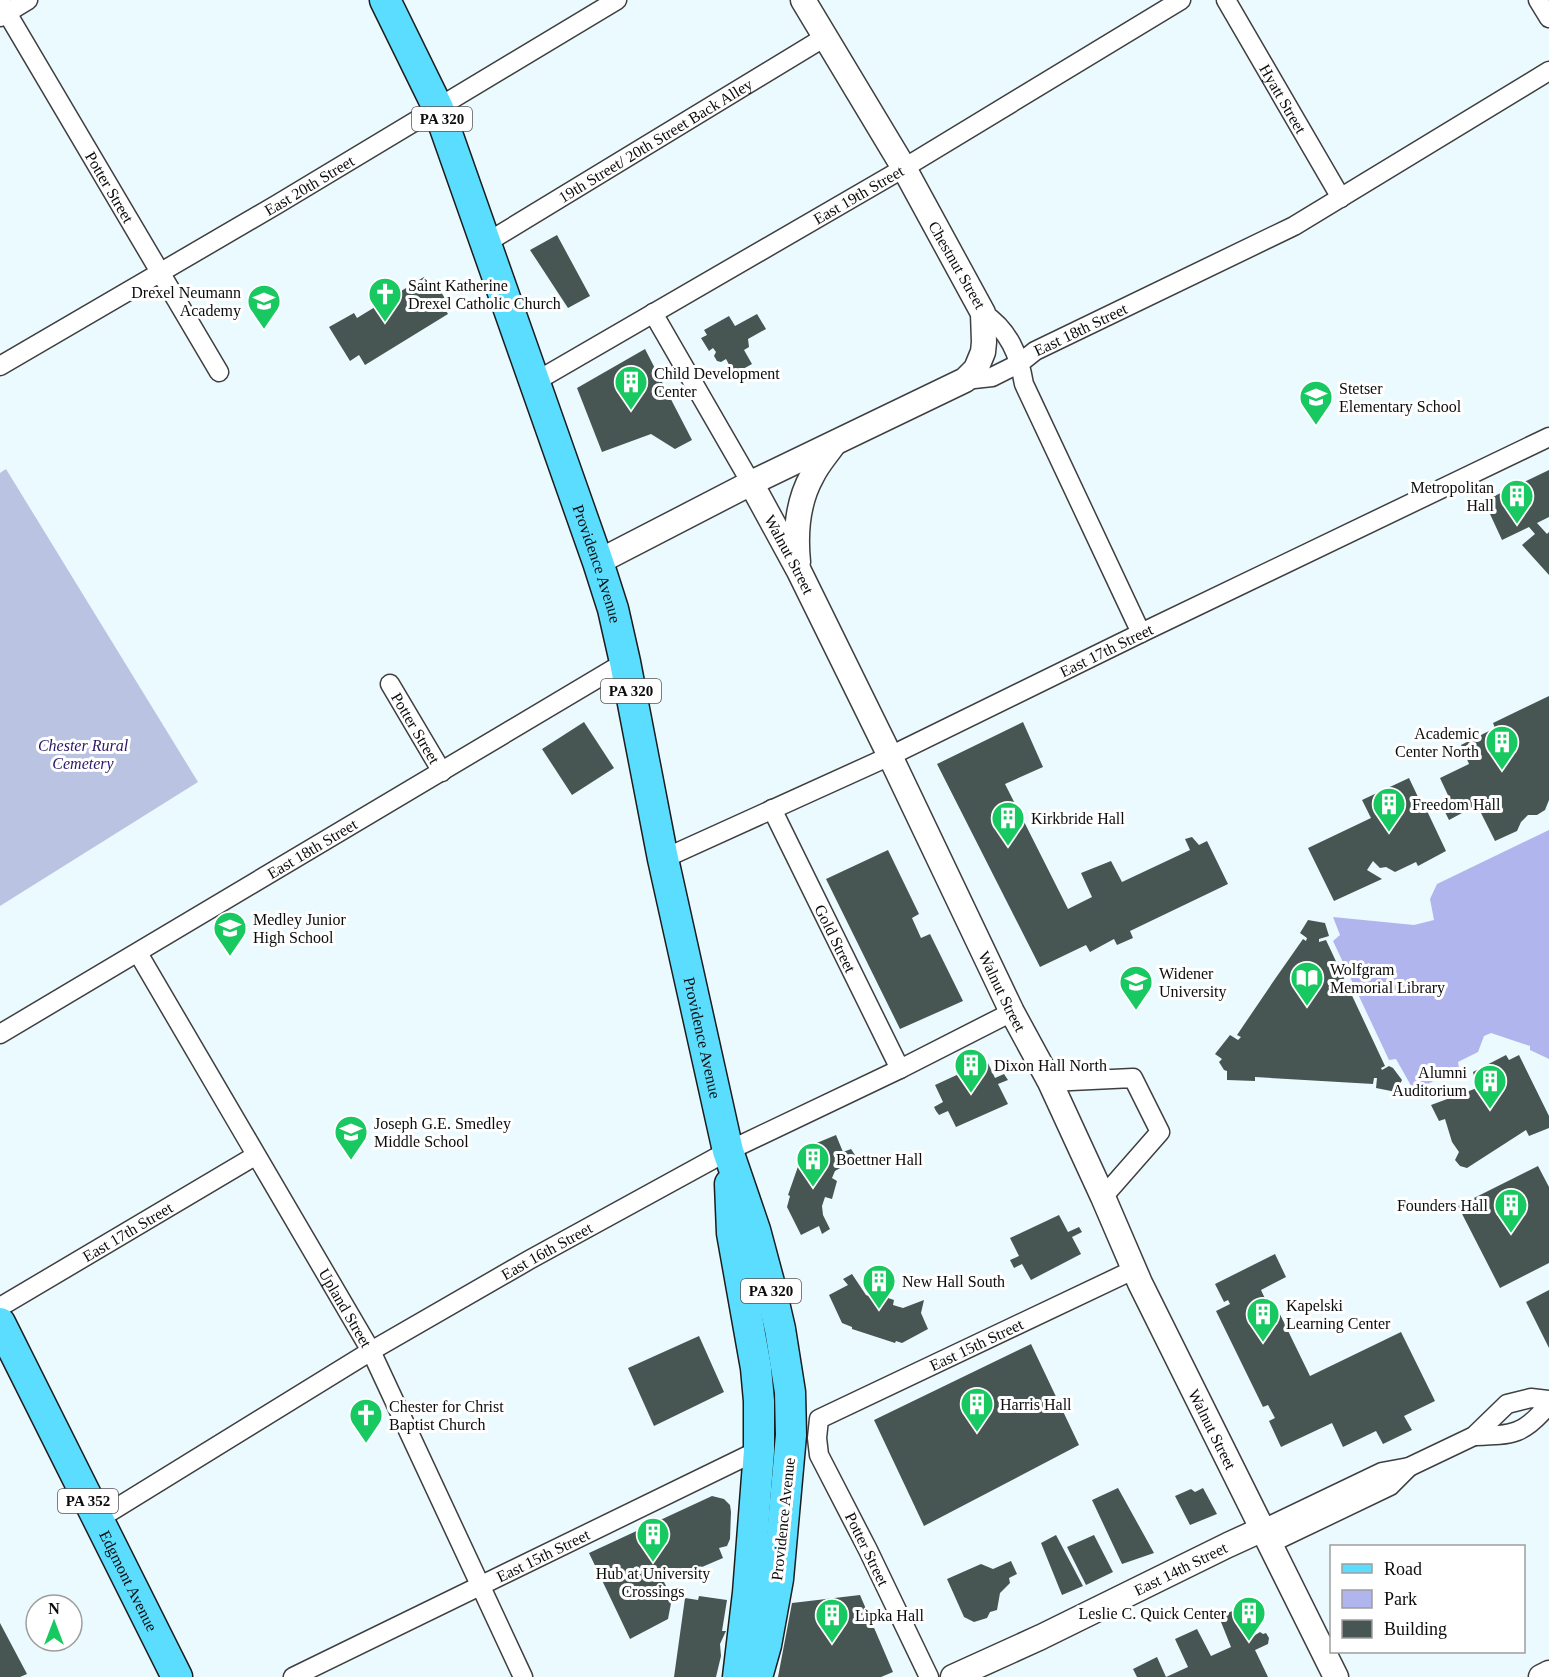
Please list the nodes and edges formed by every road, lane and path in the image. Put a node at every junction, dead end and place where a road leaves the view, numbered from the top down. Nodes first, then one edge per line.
1 (28, 0) edge
2 (385, 0) edge
3 (617, 0) edge
4 (802, 0) edge
5 (1181, 0) edge
6 (1226, 0) edge
7 (1538, 0) edge
8 (2, 10) edge
9 (1549, 18) edge
10 (825, 37) junction
11 (1549, 71) edge
12 (438, 108) junction
13 (903, 168) junction
14 (1341, 198) junction
15 (486, 243) junction
16 (160, 272) junction
17 (653, 313) junction
18 (983, 313) junction
19 (1020, 363) junction
20 (0, 366) edge
21 (219, 372) dead end
22 (965, 380) junction
23 (534, 383) junction
24 (1549, 437) edge
25 (835, 443) junction
26 (751, 483) junction
27 (598, 562) junction
28 (798, 571) junction
29 (1141, 633) junction
30 (625, 662) junction
31 (390, 684) dead end
32 (890, 756) junction
33 (442, 772) junction
34 (772, 809) junction
35 (663, 859) junction
36 (138, 953) junction
37 (1012, 1012) junction
38 (0, 1034) edge
39 (900, 1069) junction
40 (1050, 1082) junction
41 (728, 1151) junction
42 (255, 1156) junction
43 (1103, 1197) junction
44 (1134, 1270) junction
45 (0, 1307) edge
46 (0, 1323) edge
47 (371, 1351) junction
48 (1549, 1402) edge
49 (819, 1419) joint
50 (791, 1435) junction
51 (1474, 1436) junction
52 (759, 1451) junction
53 (98, 1520) junction
54 (1267, 1536) junction
55 (481, 1587) junction
56 (1095, 1618) junction
57 (1549, 1673) edge
58 (177, 1677) edge
59 (293, 1677) edge
60 (523, 1677) edge
61 (738, 1677) edge
62 (757, 1677) edge
63 (929, 1677) edge
64 (953, 1677) edge
65 (992, 1677) edge
66 (1336, 1677) edge
67 (1541, 1677) edge

1 - 8 street
2 - 12 main road, Providence Avenue / PA 320
3 - 12 street, East 20th Street
4 - 10 street, Chestnut Street
5 - 13 street, East 19th Street
6 - 14 street, Hyatt Street
7 - 9 street
8 - 16 street, Potter Street
10 - 13 street, Chestnut Street
10 - 15 street, 19th Street/ 20th Street Back Alley
11 - 14 street, East 18th Street
12 - 15 main road, Providence Avenue / PA 320
12 - 16 street, East 20th Street
13 - 17 street, East 19th Street
13 - 18 street, Chestnut Street
14 - 19 street, East 18th Street
15 - 23 main road, Providence Avenue / PA 320
16 - 20 street, East 20th Street
16 - 21 street, Potter Street
17 - 23 street, East 19th Street
17 - 26 street, Walnut Street
18 - 19 street, Chestnut Street
18 - 22 street
19 - 22 street, East 18th Street
19 - 29 street, Chestnut Street
22 - 25 street, East 18th Street
23 - 27 main road, Providence Avenue / PA 320
24 - 29 street, East 17th Street
25 - 26 street, East 18th Street
25 - 28 street
26 - 27 street, East 18th Street
26 - 28 street, Walnut Street
27 - 30 main road, Providence Avenue / PA 320
28 - 32 street, Walnut Street
29 - 32 street, East 17th Street
30 - 33 street, East 18th Street
30 - 35 main road, Providence Avenue / PA 320
31 - 33 street, Potter Street
32 - 34 street, East 17th Street
32 - 37 street, Walnut Street
33 - 36 street, East 18th Street
34 - 35 street, East 17th Street
34 - 39 street, Gold Street
35 - 41 main road, Providence Avenue / PA 320
36 - 38 street, East 18th Street
36 - 42 street, Upland Street
37 - 39 street, East 16th Street
37 - 40 street, Walnut Street
39 - 41 street, East 16th Street
40 - 43 street, Walnut Street
40 - 43 street
41 - 47 street, East 16th Street
41 - 50 main road, Providence Avenue / PA 320
41 - 52 main road, Providence Avenue / PA 320
42 - 45 street, East 17th Street
42 - 47 street, Upland Street
43 - 44 street, Walnut Street
44 - 49 street, East 15th Street
44 - 54 street, Walnut Street
46 - 53 main road, Edgmont Avenue / PA 352
47 - 53 street, East 16th Street
47 - 55 street, Upland Street
48 - 51 street, East 14th Street
48 - 51 street, East 14th Street
49 - 63 street, Potter Street
50 - 52 street, East 15th Street
50 - 62 main road, Providence Avenue / PA 320
51 - 54 street, East 14th Street
52 - 55 street, East 15th Street
52 - 61 main road, Providence Avenue / PA 320
53 - 58 main road, Edgmont Avenue / PA 352
54 - 56 street, East 14th Street
54 - 66 street, Walnut Street
55 - 59 street, East 15th Street
55 - 60 street, Upland Street
56 - 64 street, East 14th Street
56 - 65 street, East 14th Street
57 - 67 street

